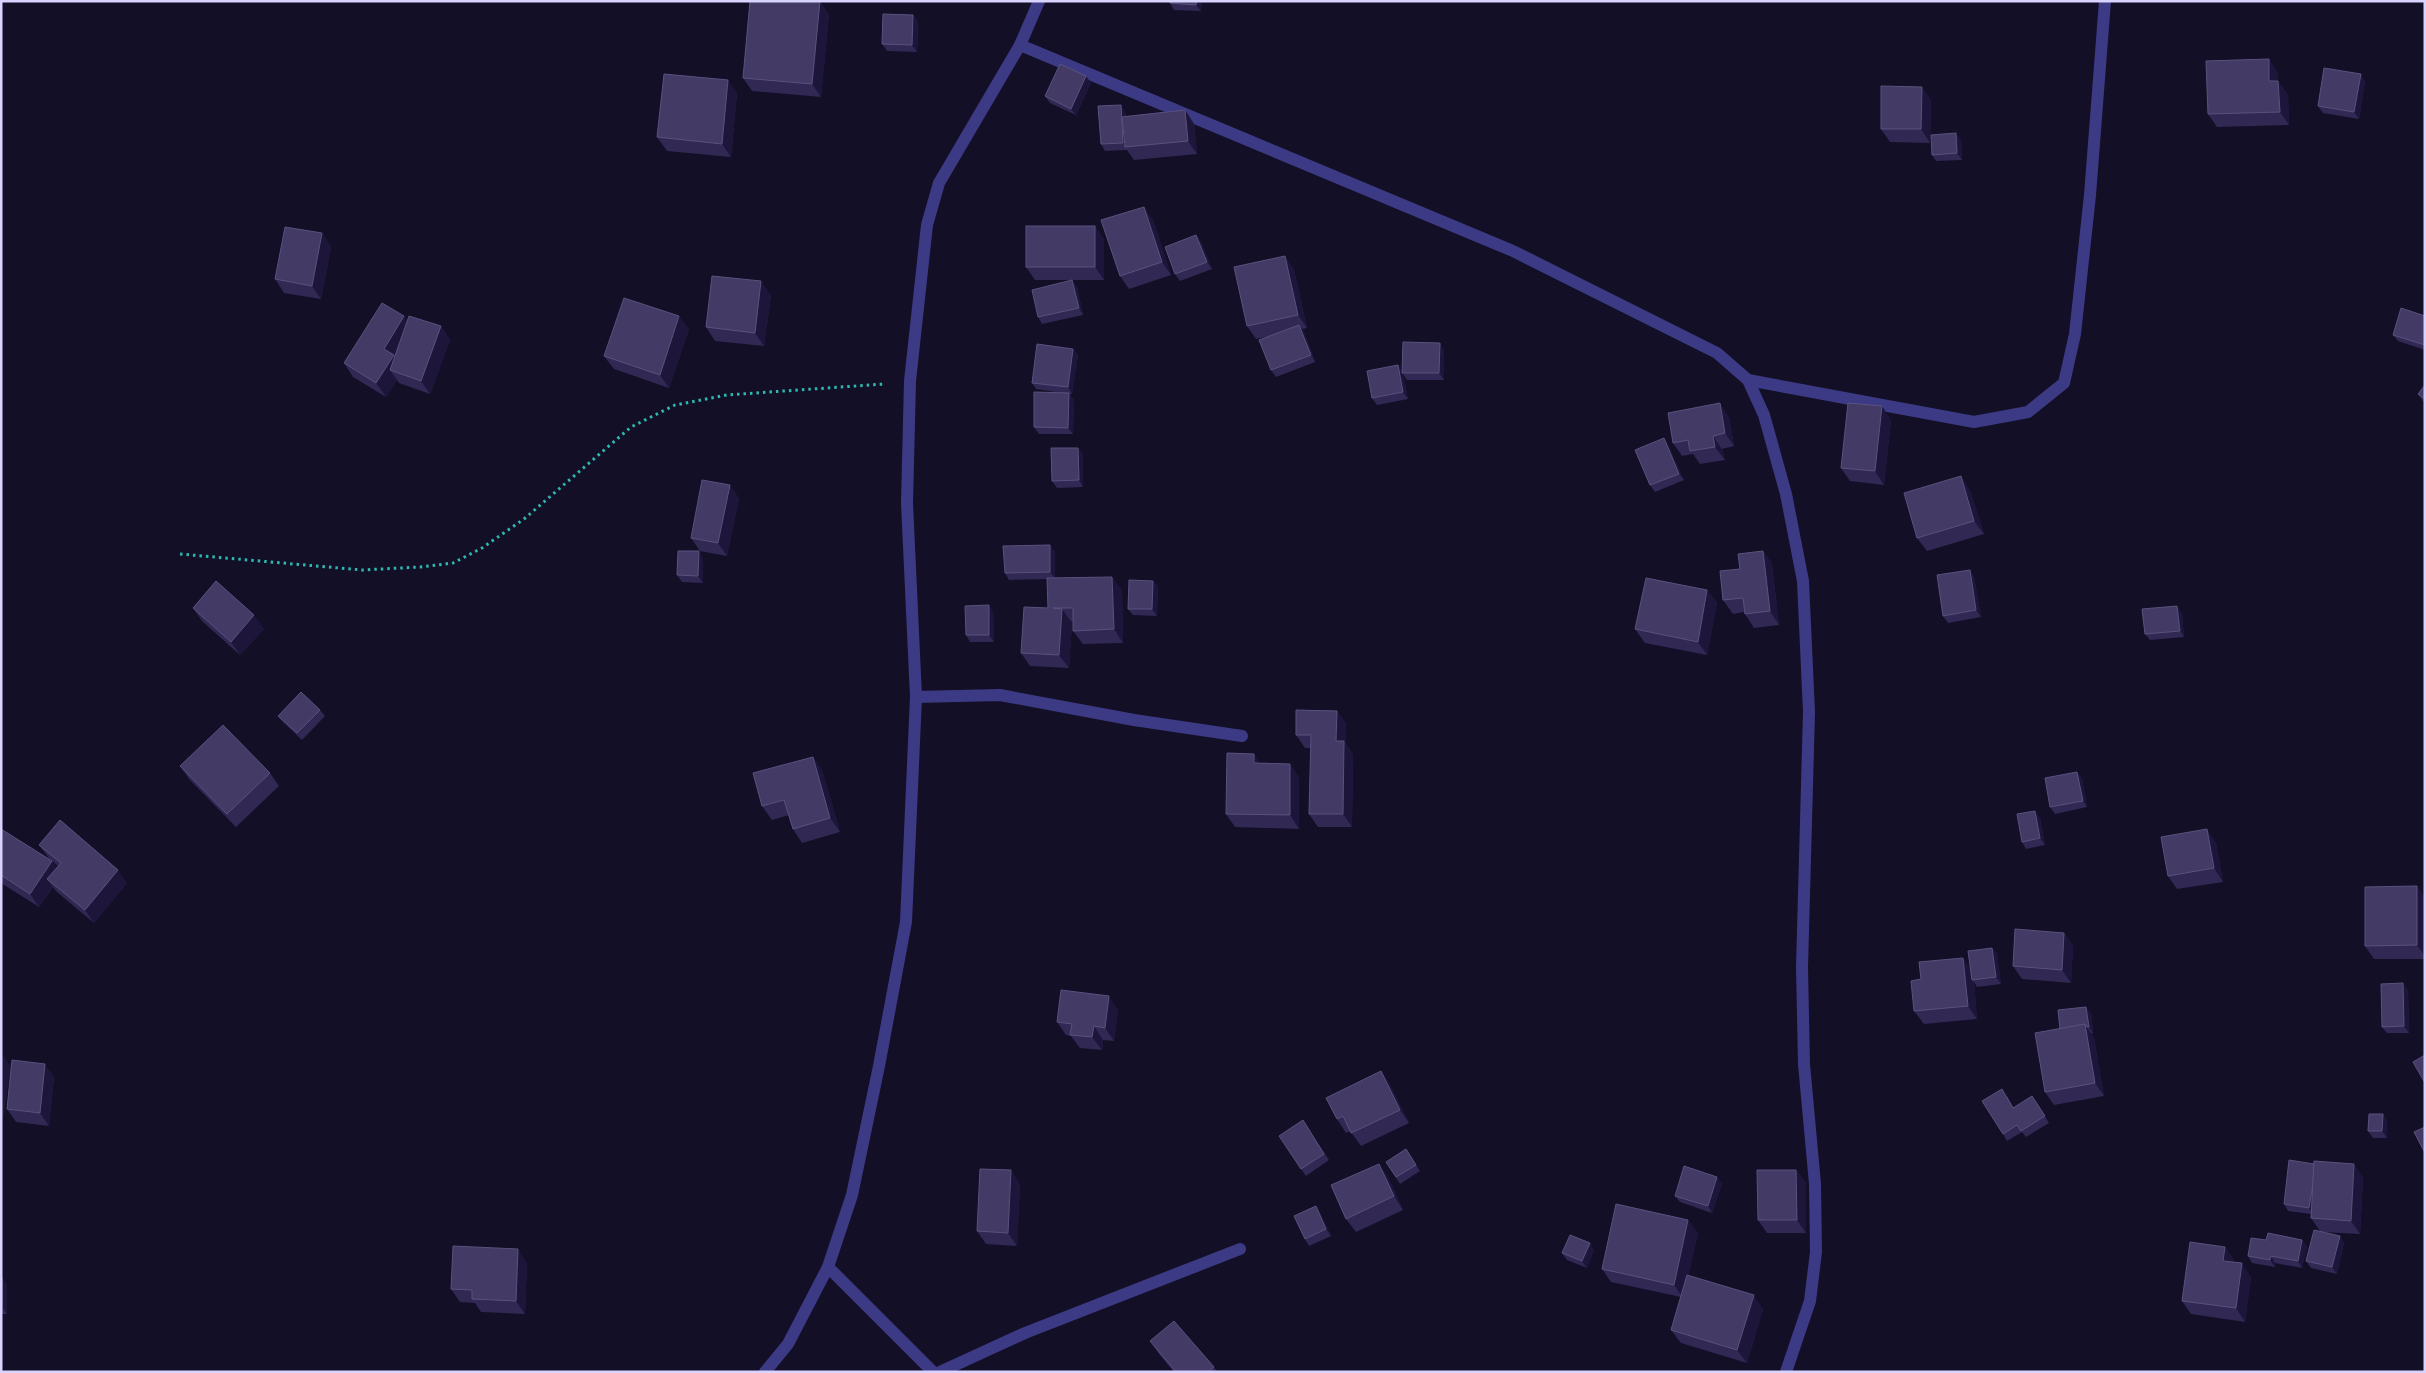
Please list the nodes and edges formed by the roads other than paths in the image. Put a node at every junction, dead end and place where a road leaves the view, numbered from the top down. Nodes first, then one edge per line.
1 (1039, 1) edge
2 (2105, 1) edge
3 (1020, 45) junction
4 (1748, 380) junction
5 (916, 697) junction
6 (1242, 736) dead end
7 (1240, 1249) dead end
8 (828, 1267) junction
9 (765, 1372) edge
10 (933, 1372) edge
11 (940, 1372) edge
12 (1786, 1372) edge

1 - 3 street
2 - 4 street
3 - 4 street
3 - 5 street
4 - 12 street
5 - 6 street
5 - 8 street
7 - 11 street
8 - 9 street
8 - 10 street

